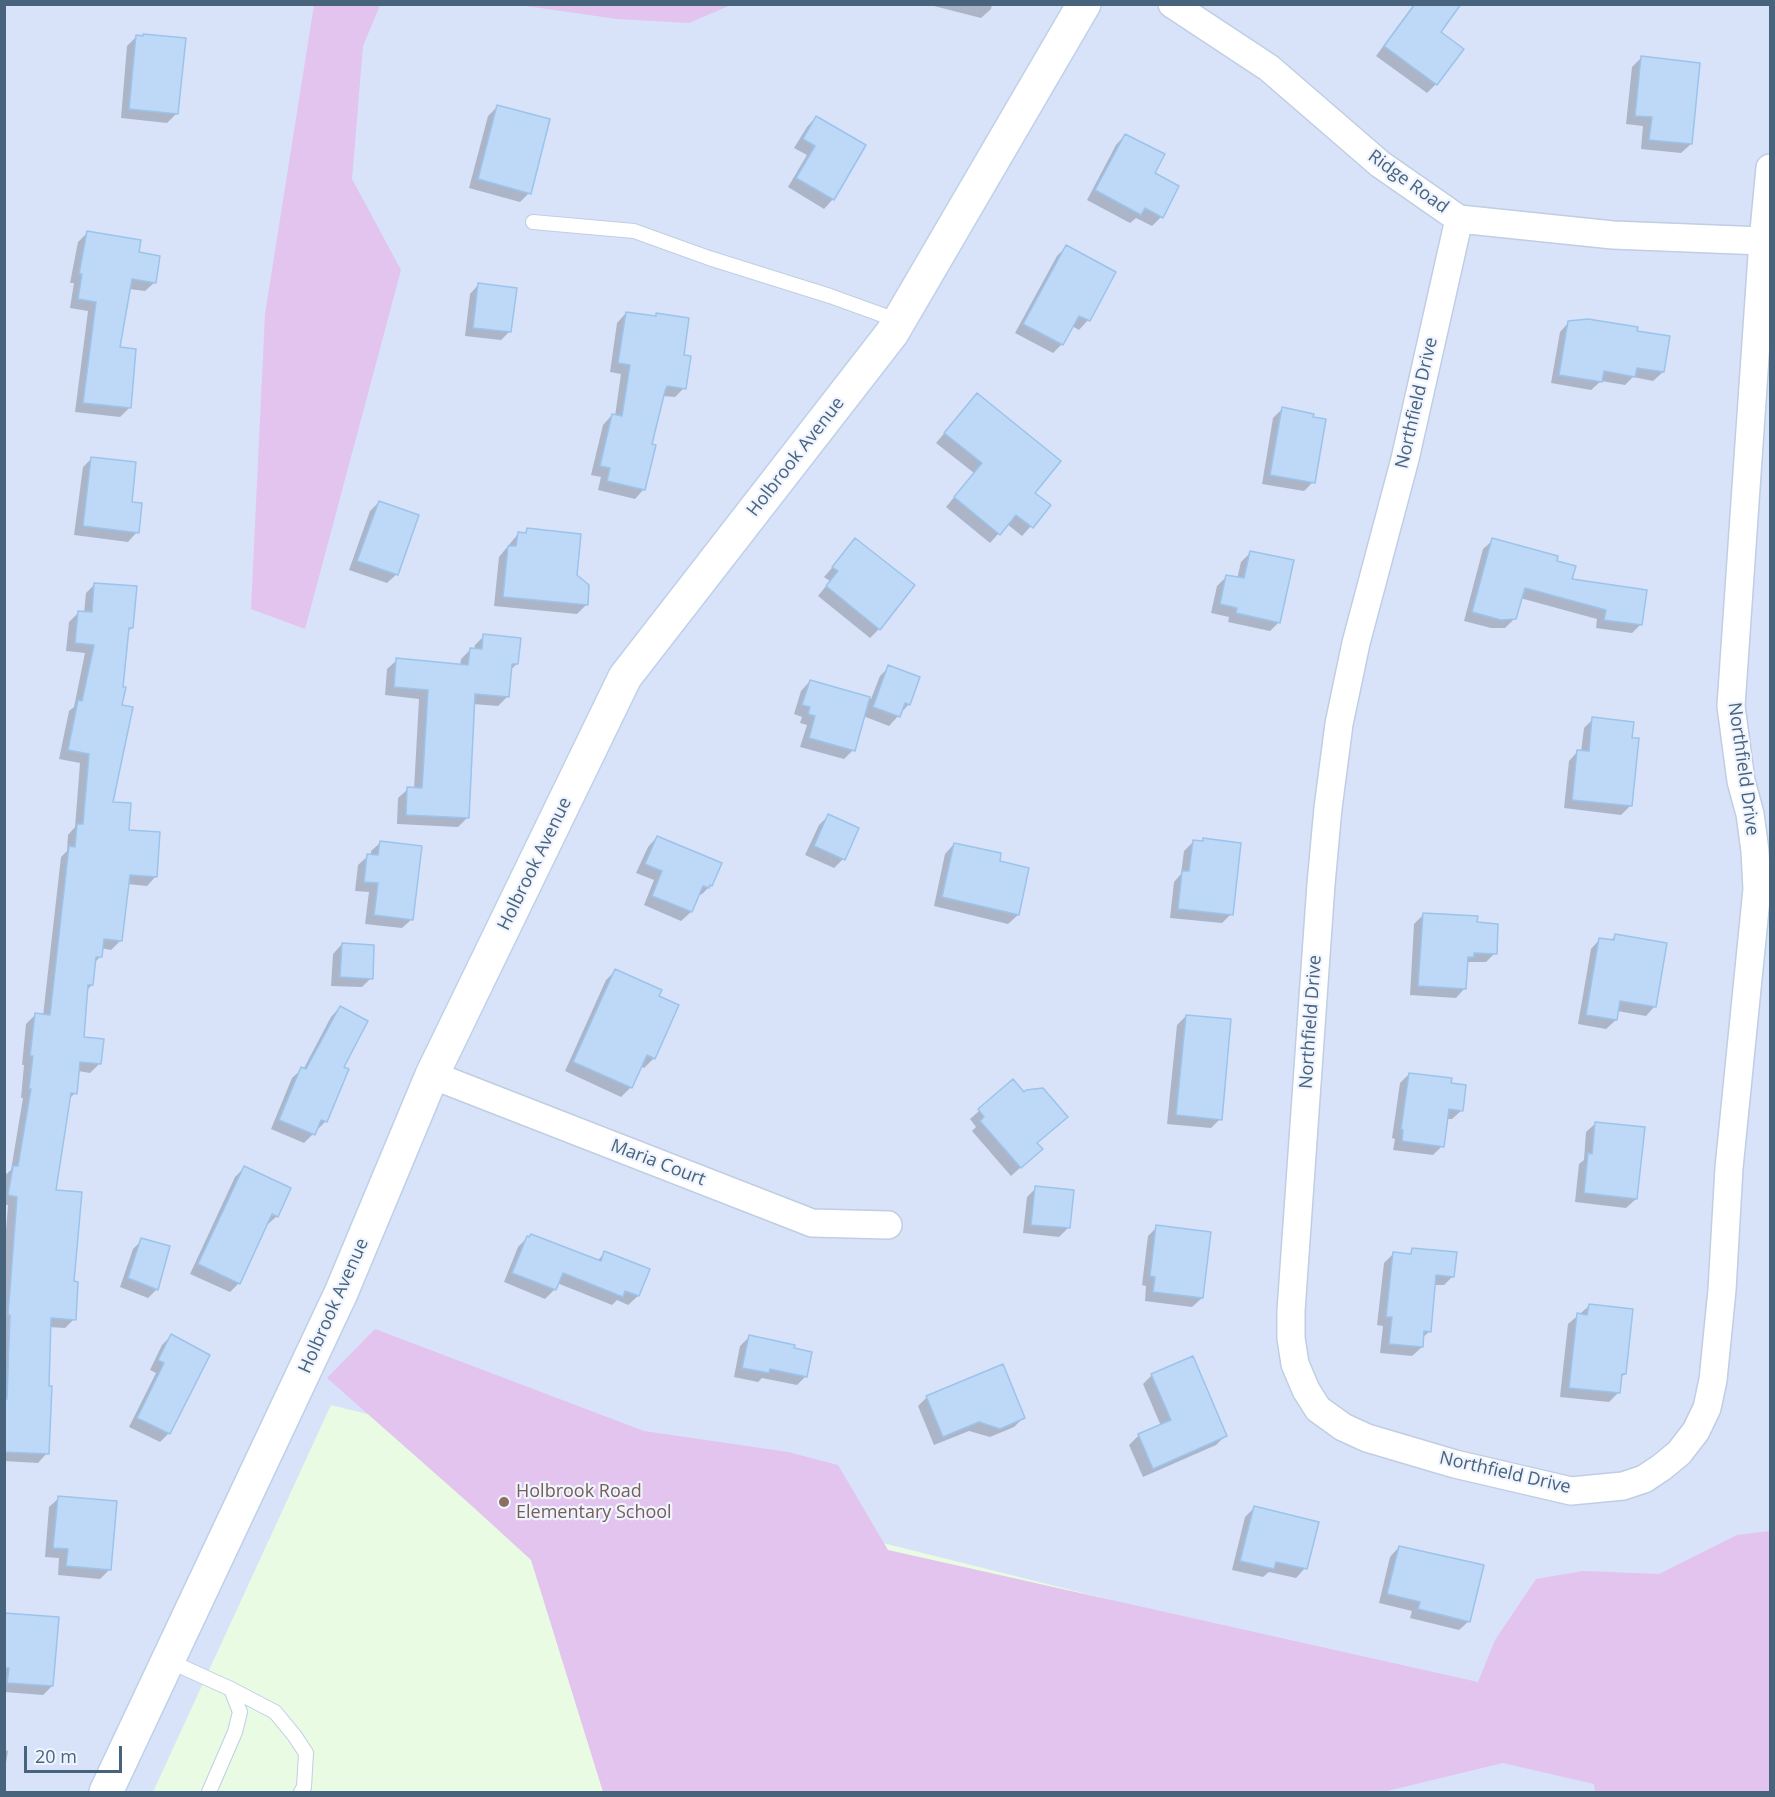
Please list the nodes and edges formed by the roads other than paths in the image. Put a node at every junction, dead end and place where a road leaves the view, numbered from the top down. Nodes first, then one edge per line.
1 (1084, 4) edge
2 (1172, 4) edge
3 (1770, 168) edge
4 (1459, 219) junction
5 (533, 222) dead end
6 (1763, 241) junction
7 (899, 321) junction
8 (432, 1075) junction
9 (888, 1225) dead end
10 (169, 1661) junction
11 (231, 1689) junction
12 (106, 1792) edge
13 (209, 1792) edge
14 (301, 1792) edge

1 - 7 street, Holbrook Avenue
2 - 4 street, Ridge Road
3 - 6 street, Northfield Drive
4 - 6 street, Ridge Road
4 - 6 street, Northfield Drive
5 - 7 lane
7 - 8 street, Holbrook Avenue
8 - 9 street, Maria Court
8 - 10 street, Holbrook Avenue
10 - 11 lane
10 - 12 street, Holbrook Avenue
11 - 13 lane
11 - 14 lane

